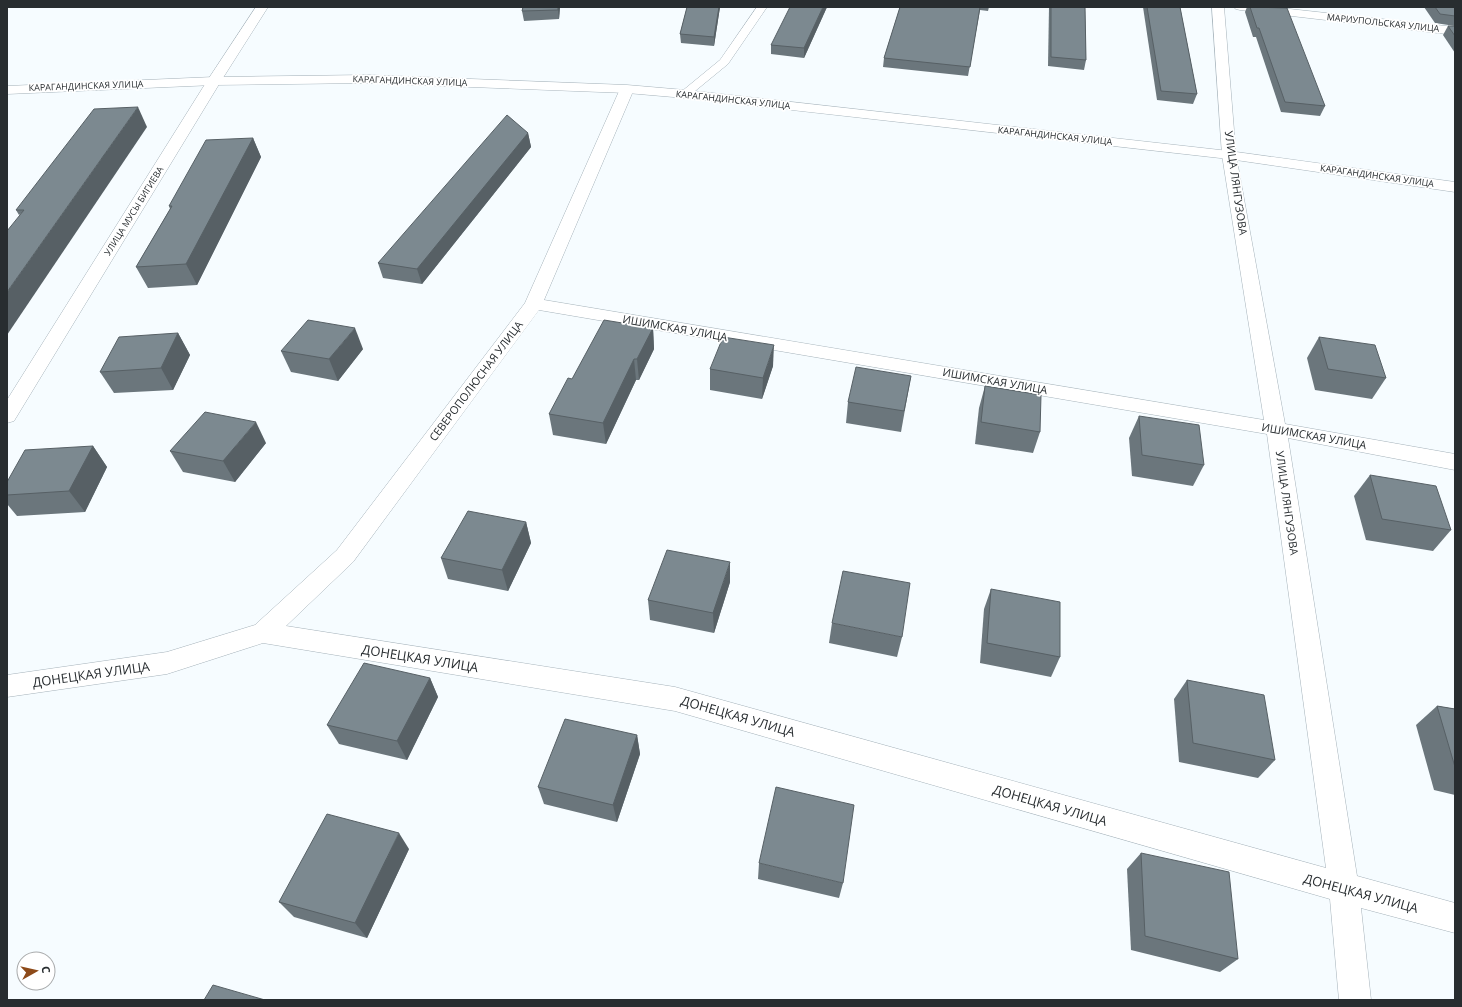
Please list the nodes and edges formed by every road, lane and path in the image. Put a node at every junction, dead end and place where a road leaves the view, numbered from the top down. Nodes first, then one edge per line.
1 (262, 7) edge
2 (762, 7) edge
3 (1218, 7) edge
4 (1240, 7) edge
5 (1455, 31) edge
6 (214, 81) junction
7 (627, 89) junction
8 (7, 90) edge
9 (685, 94) junction
10 (1229, 156) junction
11 (1455, 187) edge
12 (534, 304) junction
13 (7, 416) edge
14 (1276, 429) junction
15 (1455, 462) edge
16 (263, 633) junction
17 (7, 686) edge
18 (1344, 888) junction
19 (1455, 918) edge
20 (1355, 1000) edge

1 - 6 street, УЛИЦА МУСЫ БИГИЕВА
2 - 9 lane
3 - 10 street, УЛИЦА ЛЯНГУЗОВА
4 - 5 street, МАРИУПОЛЬСКАЯ УЛИЦА
6 - 7 street, КАРАГАНДИНСКАЯ УЛИЦА
6 - 8 street, КАРАГАНДИНСКАЯ УЛИЦА
6 - 13 street, УЛИЦА МУСЫ БИГИЕВА
7 - 9 street, КАРАГАНДИНСКАЯ УЛИЦА
7 - 12 street, СЕВЕРОПОЛЮСНАЯ УЛИЦА
9 - 10 street, КАРАГАНДИНСКАЯ УЛИЦА
10 - 11 street, КАРАГАНДИНСКАЯ УЛИЦА
10 - 14 street, УЛИЦА ЛЯНГУЗОВА
12 - 14 street, ИШИМСКАЯ УЛИЦА
12 - 16 street, СЕВЕРОПОЛЮСНАЯ УЛИЦА
14 - 15 street, ИШИМСКАЯ УЛИЦА
14 - 18 street, УЛИЦА ЛЯНГУЗОВА
16 - 17 street, ДОНЕЦКАЯ УЛИЦА
16 - 18 street, ДОНЕЦКАЯ УЛИЦА
18 - 19 street, ДОНЕЦКАЯ УЛИЦА
18 - 20 street, УЛИЦА ЛЯНГУЗОВА

